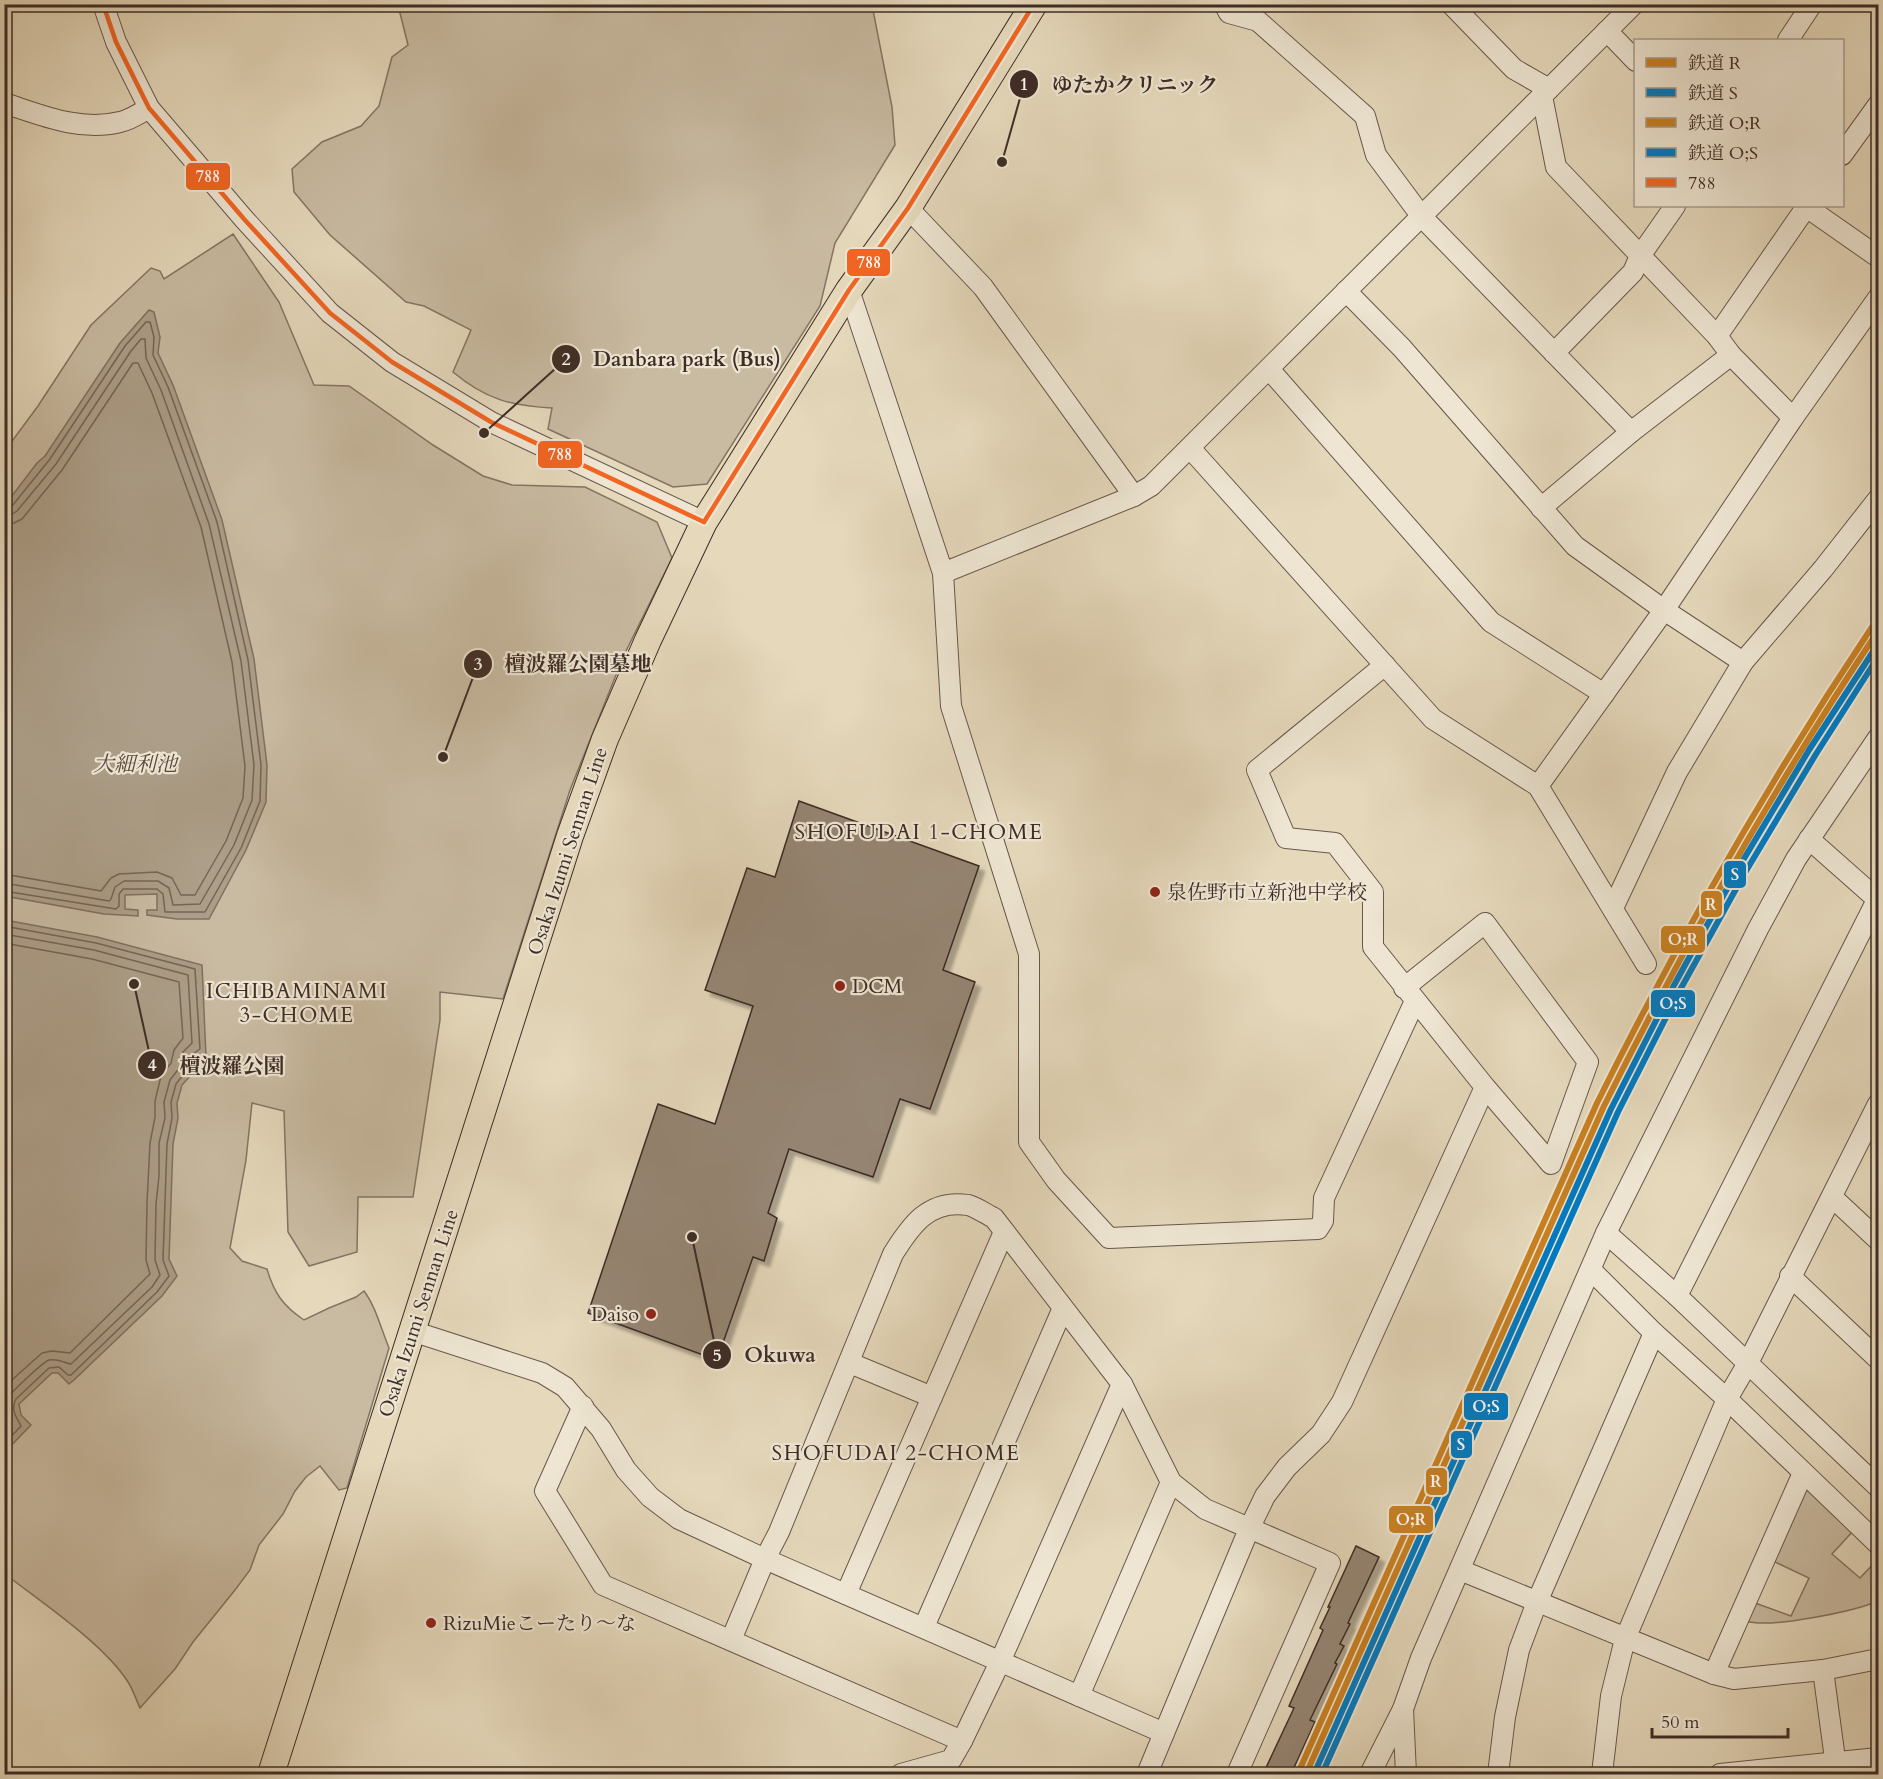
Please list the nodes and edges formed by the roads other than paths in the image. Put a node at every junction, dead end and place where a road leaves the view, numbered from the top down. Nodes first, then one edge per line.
1 (103, 4) edge
2 (1034, 4) edge
3 (1224, 4) edge
4 (1451, 4) edge
5 (1634, 4) edge
6 (1812, 4) edge
7 (1607, 31) junction
8 (1789, 39) edge
9 (1634, 60) edge
10 (1545, 92) junction
11 (4, 103) edge
12 (1878, 105) edge
13 (149, 108) junction
14 (1844, 152) edge
15 (1674, 207) edge
16 (1805, 207) edge
17 (1807, 207) edge
18 (908, 208) junction
19 (1422, 217) junction
20 (1641, 256) junction
21 (1878, 257) edge
22 (849, 290) junction
23 (1346, 291) junction
24 (1878, 298) edge
25 (1717, 336) junction
26 (1554, 353) junction
27 (1731, 355) junction
28 (1269, 369) junction
29 (1793, 418) junction
30 (1631, 432) junction
31 (1190, 448) junction
32 (1134, 496) junction
33 (1878, 499) edge
34 (1540, 508) junction
35 (704, 522) junction
36 (943, 573) junction
37 (1664, 610) junction
38 (1743, 662) junction
39 (1385, 665) junction
40 (1604, 694) junction
41 (1878, 738) edge
42 (1538, 786) junction
43 (1809, 839) junction
44 (1878, 900) edge
45 (1613, 908) junction
46 (1646, 963) dead end
47 (1410, 995) junction
48 (1485, 1087) junction
49 (1878, 1104) edge
50 (1832, 1197) junction
51 (1004, 1232) junction
52 (1606, 1233) junction
53 (1878, 1240) edge
54 (1591, 1270) junction
55 (1790, 1276) junction
56 (1677, 1296) junction
57 (1064, 1308) junction
58 (412, 1331) junction
59 (1654, 1333) junction
60 (1878, 1359) edge
61 (850, 1363) junction
62 (1748, 1363) junction
63 (1122, 1383) junction
64 (932, 1397) junction
65 (1727, 1399) junction
66 (583, 1406) junction
67 (1803, 1473) junction
68 (1171, 1482) junction
69 (1878, 1487) edge
70 (1249, 1528) junction
71 (1878, 1544) edge
72 (765, 1559) junction
73 (1460, 1570) junction
74 (846, 1594) junction
75 (1537, 1602) junction
76 (924, 1628) junction
77 (1625, 1639) junction
78 (730, 1640) junction
79 (1878, 1659) edge
80 (1000, 1662) junction
81 (1823, 1670) junction
82 (1714, 1674) junction
83 (1079, 1696) junction
84 (1402, 1709) junction
85 (1164, 1733) junction
86 (962, 1741) junction
87 (1878, 1758) edge
88 (1836, 1768) edge
89 (271, 1774) edge
90 (901, 1774) edge
91 (1147, 1774) edge
92 (1238, 1774) edge
93 (1370, 1774) edge
94 (1406, 1774) edge
95 (1498, 1774) edge
96 (1602, 1774) edge
97 (1720, 1774) edge

1 - 13 street
2 - 18 main road, Osaka Izumi Sennan Line
3 - 19 street
4 - 10 street
5 - 7 street
6 - 8 street
7 - 9 street
7 - 10 street
10 - 19 street
10 - 20 street
11 - 13 street
12 - 14 street
13 - 35 street
15 - 20 street
16 - 25 street
17 - 21 street
18 - 22 main road, Osaka Izumi Sennan Line
18 - 32 street
19 - 23 street
19 - 26 street
20 - 25 street
20 - 26 street
22 - 35 main road, Osaka Izumi Sennan Line
22 - 36 street
23 - 28 street
23 - 34 street
24 - 29 street
25 - 27 street
26 - 30 street
27 - 29 street
27 - 30 street
28 - 31 street
28 - 40 street
29 - 37 street
30 - 34 street
31 - 32 street
31 - 39 street
32 - 36 street
33 - 38 street
34 - 37 street
35 - 58 main road, Osaka Izumi Sennan Line
36 - 47 street
37 - 38 street
37 - 40 street
38 - 45 street
39 - 42 street
39 - 47 street
40 - 42 street
41 - 43 street
42 - 45 street
43 - 44 street
43 - 52 street
44 - 56 street
45 - 46 street
47 - 48 street
47 - 48 street
48 - 70 street
49 - 50 street
50 - 53 street
50 - 55 street
51 - 57 street
51 - 61 street
51 - 64 street
52 - 54 street
52 - 56 street
54 - 59 street
54 - 73 street
55 - 60 street
55 - 62 street
56 - 62 street
57 - 63 street
57 - 76 street
58 - 66 street
58 - 89 main road, Osaka Izumi Sennan Line
59 - 65 street
59 - 75 street
61 - 64 street
61 - 72 street
62 - 65 street
62 - 69 street
63 - 68 street
63 - 80 street
64 - 74 street
65 - 67 street
65 - 77 street
66 - 72 street
66 - 78 street
67 - 71 street
67 - 82 street
68 - 70 street
68 - 83 street
70 - 85 street
70 - 92 street
72 - 74 street
72 - 78 street
73 - 75 street
73 - 84 street
74 - 76 street
75 - 77 street
75 - 95 street
76 - 80 street
77 - 82 street
77 - 96 street
78 - 86 street
79 - 81 street
80 - 83 street
80 - 86 street
81 - 82 street
81 - 88 street
83 - 85 street
84 - 93 street
84 - 94 street
85 - 91 street
86 - 90 street
87 - 88 street
88 - 97 street

